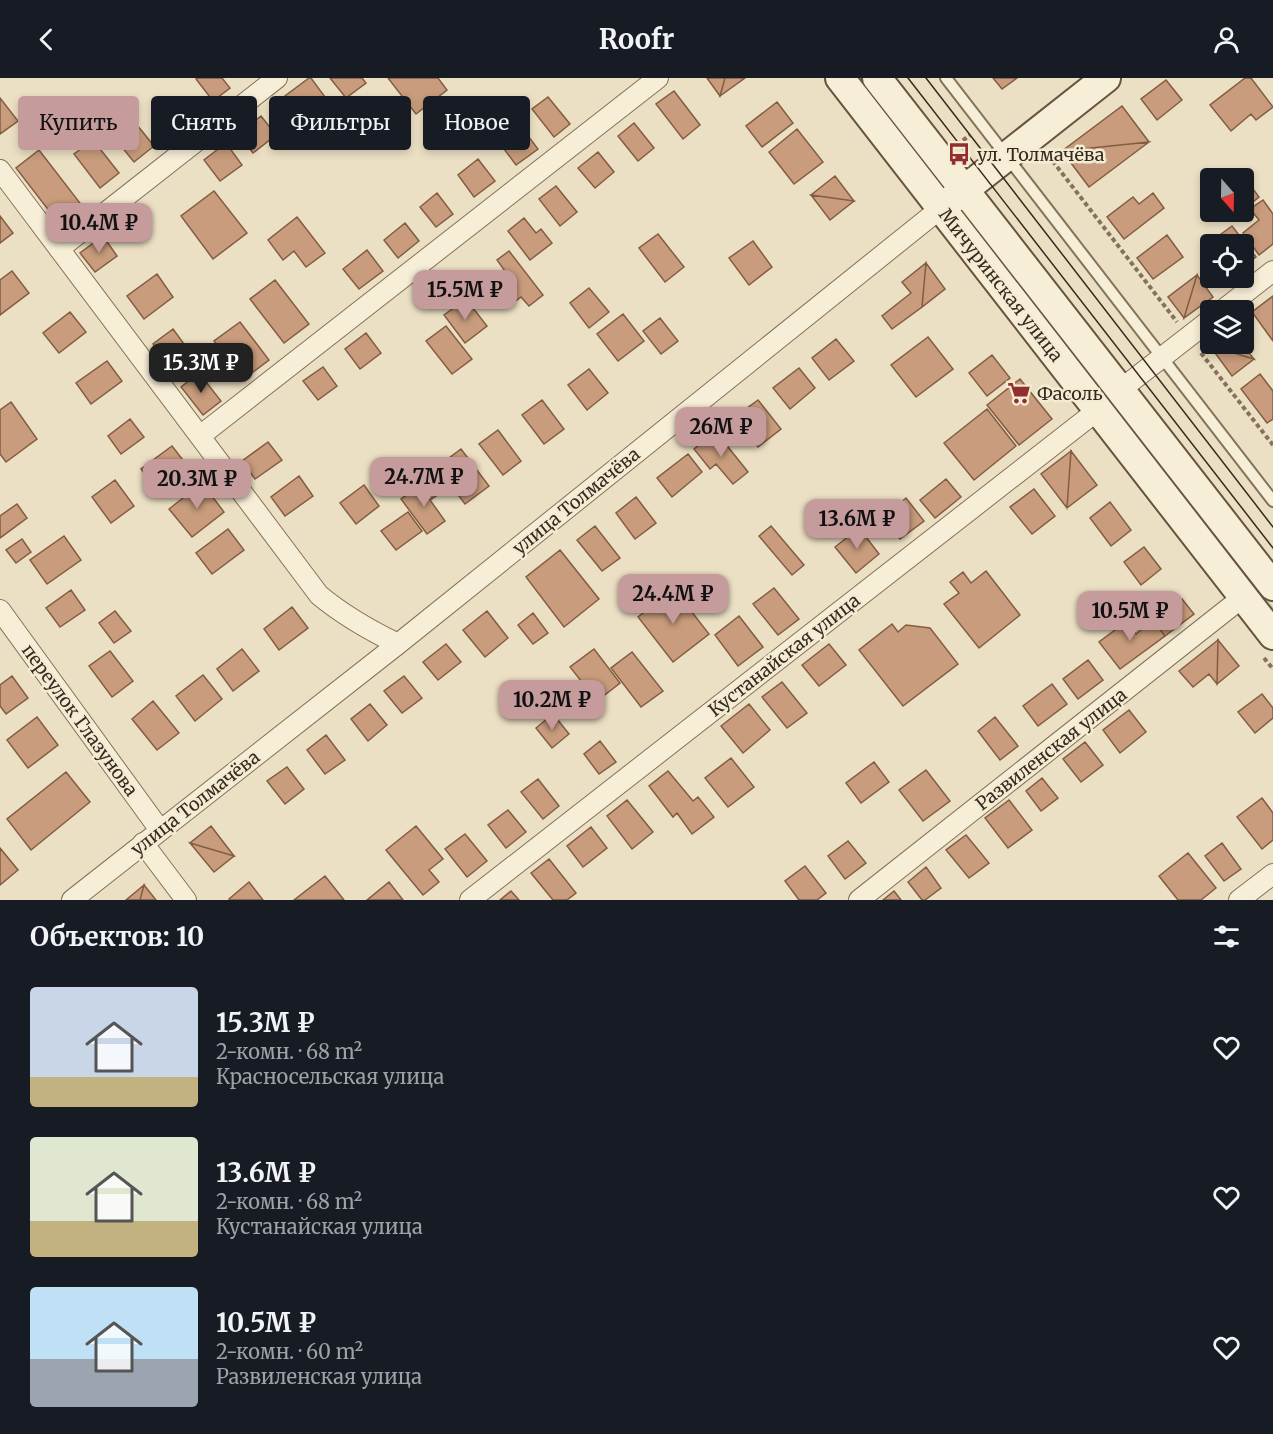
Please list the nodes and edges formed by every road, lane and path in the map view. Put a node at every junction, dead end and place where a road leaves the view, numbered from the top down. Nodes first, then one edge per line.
1 (277, 78) edge
2 (658, 78) edge
3 (840, 78) edge
4 (878, 78) edge
5 (946, 78) edge
6 (1106, 78) edge
7 (1006, 157) junction
8 (0, 171) edge
9 (964, 189) junction
10 (941, 208) junction
11 (59, 249) junction
12 (1273, 271) edge
13 (1235, 300) edge
14 (1200, 323) edge
15 (1183, 329) junction
16 (1161, 358) junction
17 (1120, 390) junction
18 (1098, 410) junction
19 (200, 436) junction
20 (1273, 445) edge
21 (1273, 501) edge
22 (1272, 581) edge
23 (1243, 597) junction
24 (0, 610) edge
25 (1273, 635) edge
26 (398, 644) junction
27 (160, 830) junction
28 (143, 843) junction
29 (1273, 874) edge
30 (72, 900) edge
31 (186, 900) edge
32 (470, 900) edge
33 (859, 900) edge
34 (1239, 900) edge

1 - 11 street
2 - 19 street
3 - 10 main road, Мичуринская улица
4 - 9 main road, Мичуринская улица
5 - 7 lane
6 - 7 main road, улица Толмачёва
7 - 9 main road, улица Толмачёва
7 - 16 lane
8 - 11 street
9 - 10 main road, улица Толмачёва
9 - 17 main road, Мичуринская улица
10 - 18 main road, Мичуринская улица
10 - 26 street, улица Толмачёва
11 - 19 street
12 - 13 street
14 - 15 street
15 - 16 street
15 - 20 path
16 - 17 street
16 - 21 lane
17 - 22 main road, Мичуринская улица
18 - 23 main road, Мичуринская улица
18 - 32 street, Кустанайская улица
19 - 26 street
23 - 25 main road, Мичуринская улица
23 - 33 street, Развиленская улица
24 - 27 street, переулок Глазунова
26 - 27 street, улица Толмачёва
27 - 28 street, улица Толмачёва
28 - 30 street, улица Толмачёва
28 - 31 street
29 - 34 street

